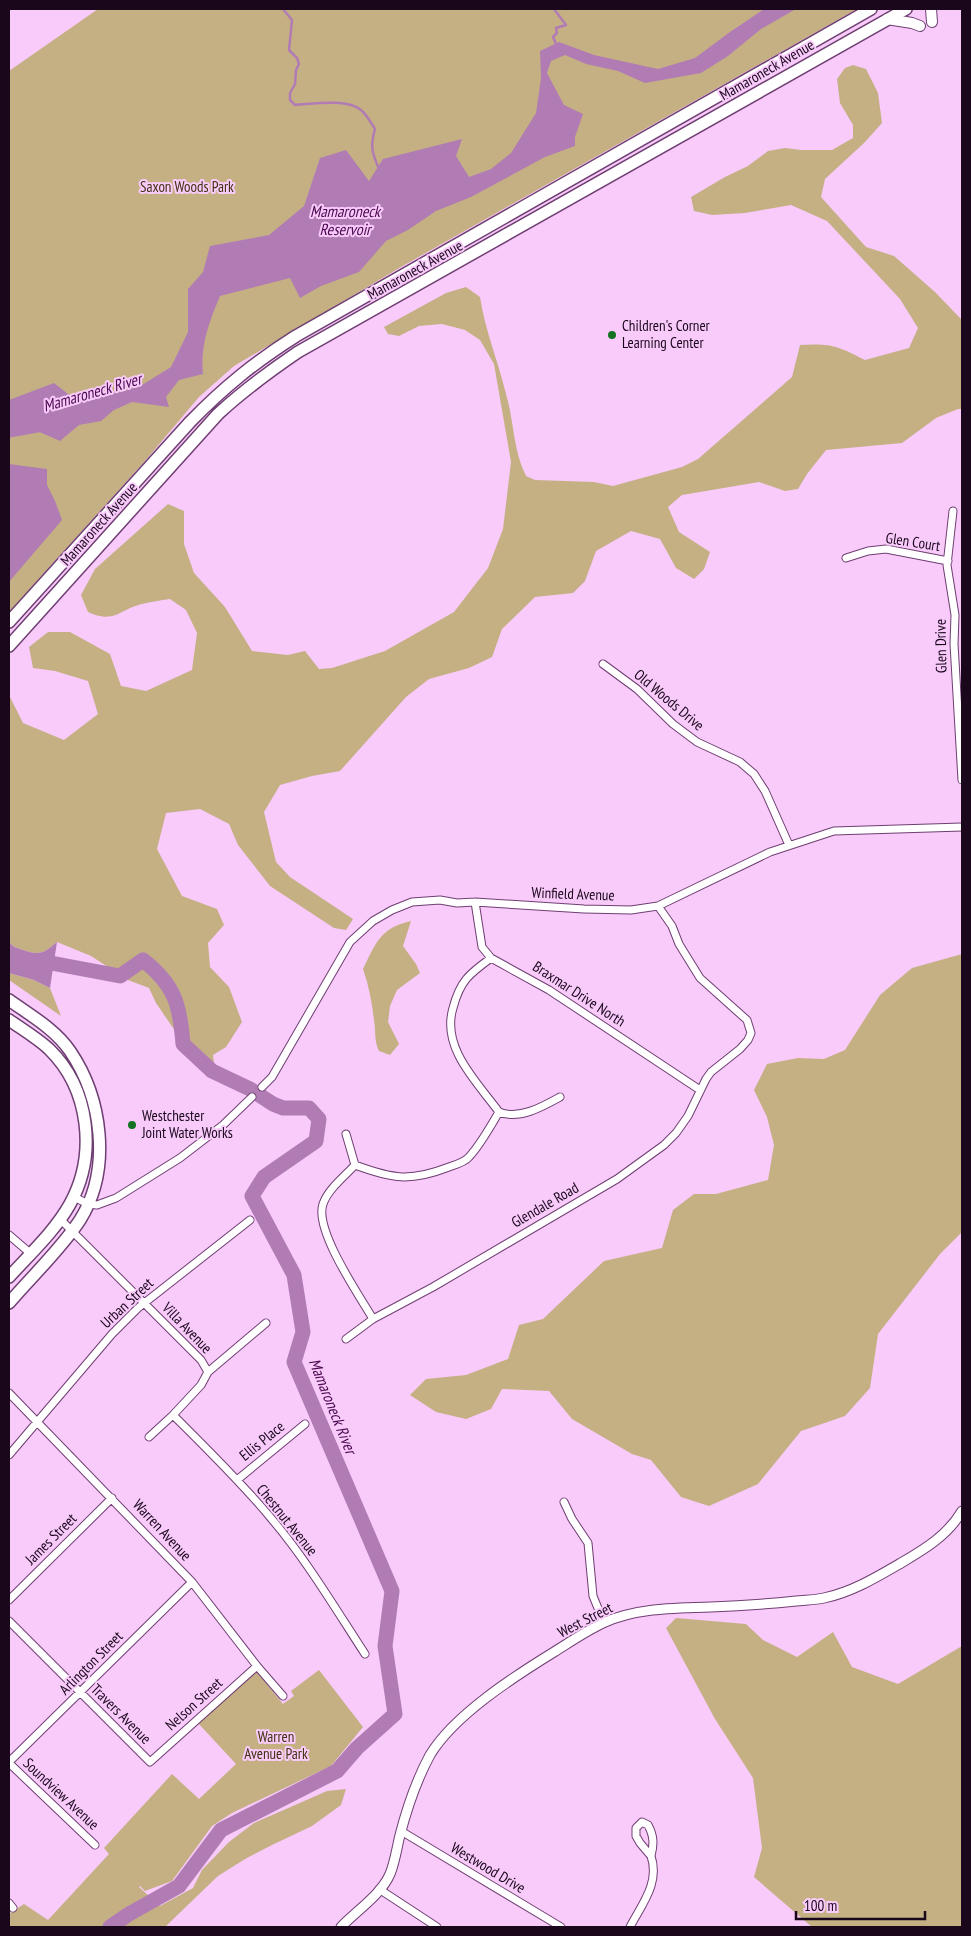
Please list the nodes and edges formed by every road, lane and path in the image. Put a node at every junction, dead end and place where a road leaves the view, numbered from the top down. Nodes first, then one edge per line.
1 (871, 9) edge
2 (906, 9) edge
3 (931, 9) edge
4 (887, 19) junction
5 (932, 22) dead end
6 (920, 26) dead end
7 (662, 127) junction
8 (670, 143) junction
9 (178, 434) junction
10 (191, 444) junction
11 (953, 512) dead end
12 (846, 558) dead end
13 (948, 561) junction
14 (9, 622) edge
15 (9, 646) edge
16 (603, 664) dead end
17 (962, 780) edge
18 (962, 827) edge
19 (790, 845) junction
20 (475, 902) junction
21 (658, 906) junction
22 (491, 958) junction
23 (9, 1000) edge
24 (9, 1020) edge
25 (262, 1087) dead end
26 (700, 1090) junction
27 (252, 1096) dead end
28 (560, 1098) dead end
29 (499, 1112) junction
30 (346, 1134) dead end
31 (355, 1165) junction
32 (74, 1196) junction
33 (88, 1204) junction
34 (60, 1219) junction
35 (250, 1220) dead end
36 (72, 1231) junction
37 (9, 1235) edge
38 (30, 1254) junction
39 (9, 1277) edge
40 (9, 1303) edge
41 (144, 1303) junction
42 (373, 1319) junction
43 (266, 1323) dead end
44 (346, 1339) dead end
45 (208, 1372) junction
46 (9, 1394) edge
47 (173, 1415) junction
48 (38, 1422) junction
49 (305, 1424) dead end
50 (150, 1437) dead end
51 (9, 1455) edge
52 (237, 1480) junction
53 (112, 1498) junction
54 (564, 1502) dead end
55 (962, 1511) edge
56 (192, 1582) junction
57 (9, 1600) edge
58 (9, 1621) edge
59 (604, 1623) junction
60 (365, 1654) dead end
61 (257, 1666) junction
62 (80, 1693) junction
63 (283, 1696) dead end
64 (9, 1762) edge
65 (150, 1762) joint
66 (401, 1831) junction
67 (95, 1845) dead end
68 (651, 1856) dead end
69 (379, 1889) junction
70 (340, 1927) edge
71 (437, 1927) edge
72 (561, 1927) edge
73 (630, 1927) edge

1 - 7 main road, Mamaroneck Avenue
2 - 4 main road, Mamaroneck Avenue
3 - 5 main road
4 - 6 main road
4 - 8 main road, Mamaroneck Avenue
7 - 8 street
7 - 9 main road, Mamaroneck Avenue
8 - 10 main road, Mamaroneck Avenue
9 - 10 street
9 - 14 main road, Mamaroneck Avenue
10 - 15 main road, Mamaroneck Avenue
11 - 13 street, Glen Drive
12 - 13 street, Glen Court
13 - 17 street, Glen Drive
16 - 19 street, Old Woods Drive
18 - 19 street, Winfield Avenue
19 - 21 street, Winfield Avenue
20 - 21 street, Winfield Avenue
20 - 22 street
20 - 25 street, Winfield Avenue
21 - 26 street, Glendale Road
22 - 26 street, Braxmar Drive North
22 - 29 street
23 - 33 main road
24 - 32 main road
26 - 42 street, Glendale Road
27 - 33 street
28 - 29 street
29 - 31 street
30 - 31 street
31 - 42 street
32 - 33 street
32 - 34 main road
33 - 36 main road
34 - 36 street, Villa Avenue
34 - 38 main road
35 - 41 street, Urban Street
36 - 40 main road
36 - 41 street, Villa Avenue
37 - 38 street
38 - 39 main road
41 - 45 street, Villa Avenue
41 - 48 street, Urban Street
42 - 44 street, Glendale Road
43 - 45 street
45 - 47 street
46 - 48 street, Warren Avenue
47 - 50 street
47 - 52 street, Chestnut Avenue
48 - 51 street, Urban Street
48 - 53 street, Warren Avenue
49 - 52 street, Ellis Place
52 - 60 street, Chestnut Avenue
53 - 56 street, Warren Avenue
53 - 57 street, James Street
54 - 59 street
55 - 59 street, West Street
56 - 61 street, Warren Avenue
56 - 62 street, Arlington Street
58 - 62 street, Travers Avenue
59 - 66 street, West Street
61 - 63 street, Warren Avenue
61 - 65 street, Nelson Street
62 - 64 street, Arlington Street
62 - 65 street, Travers Avenue
64 - 67 street, Soundview Avenue
66 - 69 street, West Street
66 - 72 street, Westwood Drive
68 - 73 street
69 - 70 street, West Street
69 - 71 street

